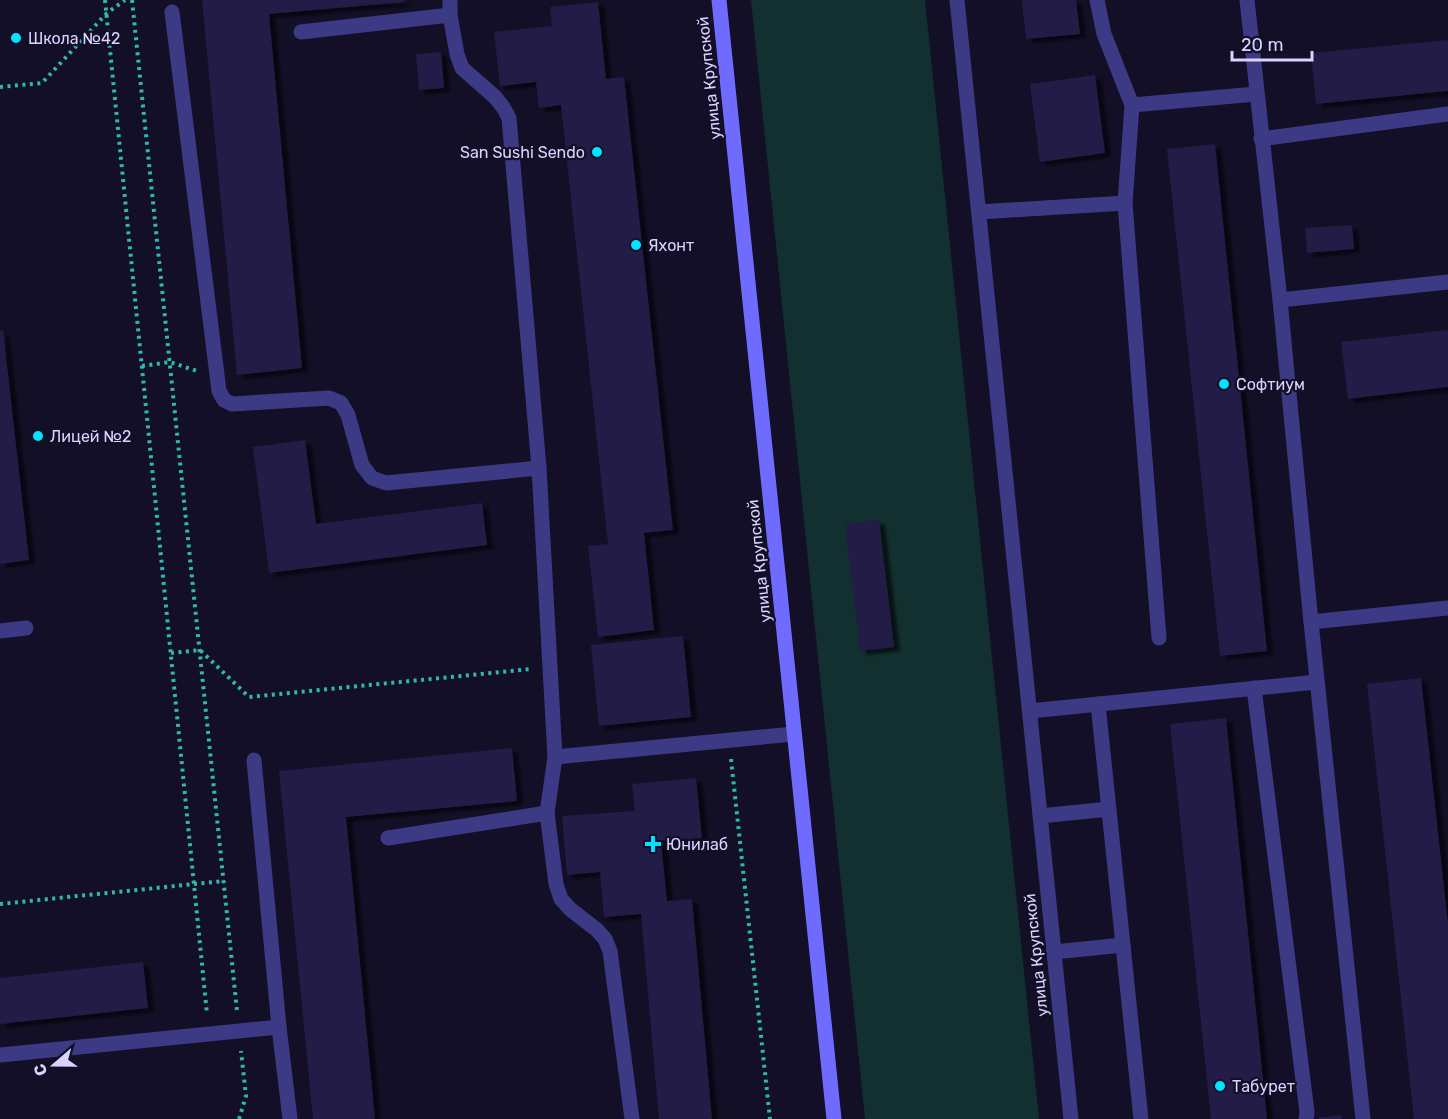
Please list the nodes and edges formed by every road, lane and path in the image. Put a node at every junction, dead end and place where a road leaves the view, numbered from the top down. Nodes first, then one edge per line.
1 (105, 0) edge
2 (124, 0) edge
3 (132, 0) edge
4 (719, 0) edge
5 (957, 0) edge
6 (1097, 0) edge
7 (1247, 0) edge
8 (450, 7) edge
9 (172, 12) dead end
10 (107, 13) junction
11 (301, 32) dead end
12 (0, 87) edge
13 (1256, 94) junction
14 (1132, 105) junction
15 (1448, 114) edge
16 (1261, 139) junction
17 (1125, 203) junction
18 (979, 212) junction
19 (1448, 282) edge
20 (1280, 300) junction
21 (170, 362) junction
22 (142, 366) junction
23 (217, 377) junction
24 (539, 468) junction
25 (1448, 608) edge
26 (1311, 622) junction
27 (26, 628) dead end
28 (0, 631) edge
29 (1159, 638) dead end
30 (200, 650) junction
31 (171, 653) junction
32 (550, 667) junction
33 (1317, 682) junction
34 (1254, 688) junction
35 (1098, 704) junction
36 (1030, 711) junction
37 (794, 734) junction
38 (729, 740) junction
39 (555, 757) junction
40 (254, 760) dead end
41 (1109, 809) junction
42 (547, 813) junction
43 (1041, 816) junction
44 (388, 838) dead end
45 (224, 881) junction
46 (194, 884) junction
47 (0, 904) edge
48 (1123, 945) junction
49 (1054, 952) junction
50 (279, 1027) junction
51 (239, 1031) junction
52 (209, 1034) junction
53 (0, 1055) edge
54 (238, 1119) edge
55 (290, 1119) edge
56 (632, 1119) edge
57 (770, 1119) edge
58 (834, 1119) edge
59 (1071, 1119) edge
60 (1141, 1119) edge
61 (1306, 1119) edge
62 (1363, 1119) edge

1 - 10 path
2 - 10 path
3 - 21 path
4 - 37 main road, улица Крупской
5 - 18 street, улица Крупской
6 - 14 street
7 - 13 street
8 - 11 street
8 - 24 street
9 - 23 street
10 - 12 path
10 - 22 path
13 - 14 street
13 - 16 street
14 - 17 street
15 - 16 street
16 - 20 street
17 - 18 street
17 - 29 street
18 - 36 street, улица Крупской
19 - 20 street
20 - 26 street
21 - 22 path
21 - 23 path
21 - 30 path
22 - 31 path
23 - 24 street
24 - 32 street
25 - 26 street
26 - 33 street
27 - 28 street
30 - 31 path
30 - 32 path
30 - 45 path
31 - 46 path
32 - 39 street
33 - 34 street
33 - 62 street
34 - 35 street
34 - 61 street
35 - 36 street
35 - 41 street
36 - 43 street, улица Крупской
37 - 38 street
37 - 58 main road, улица Крупской
38 - 39 street
38 - 57 path
39 - 42 street
40 - 50 street
41 - 43 street
41 - 48 street
42 - 44 street
42 - 56 street
43 - 49 street, улица Крупской
45 - 46 path
45 - 51 path
46 - 47 path
46 - 52 path
48 - 49 street
48 - 60 street
49 - 59 street, улица Крупской
50 - 51 street
50 - 55 street
51 - 52 street
51 - 54 path
52 - 53 street

